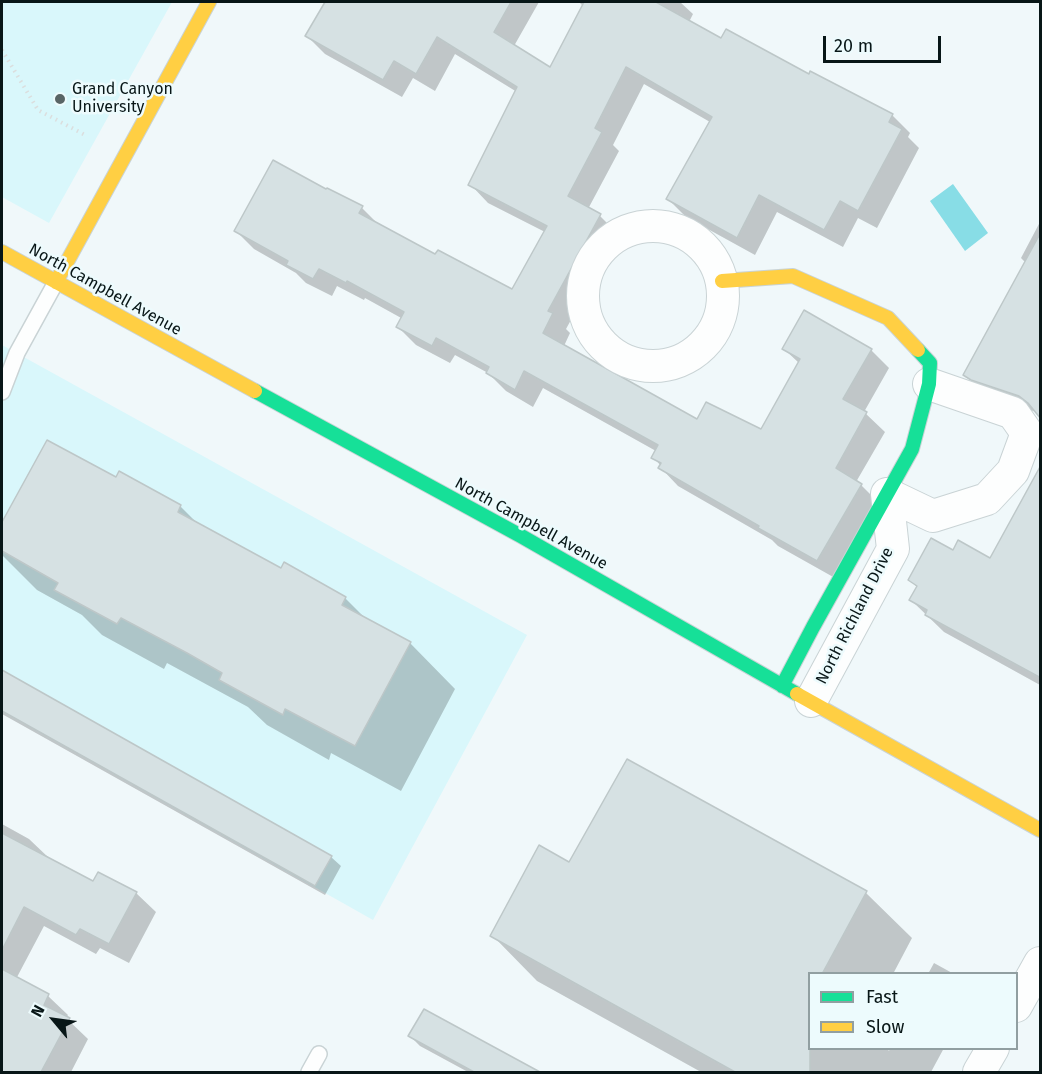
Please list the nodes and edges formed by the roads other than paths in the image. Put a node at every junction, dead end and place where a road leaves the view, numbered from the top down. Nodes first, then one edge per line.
1 (209, 2) edge
2 (2, 252) edge
3 (722, 281) junction
4 (56, 282) junction
5 (929, 384) junction
6 (2, 392) edge
7 (887, 494) junction
8 (782, 686) junction
9 (811, 701) junction
10 (1041, 830) edge
11 (1041, 963) edge
12 (1018, 1004) edge
13 (992, 1050) edge
14 (319, 1054) dead end
15 (309, 1072) edge
16 (979, 1072) edge

1 - 4 main road
2 - 4 main road, North Campbell Avenue
3 - 3 street
3 - 5 main road, North Richland Drive
4 - 6 lane
4 - 8 main road, North Campbell Avenue
5 - 7 main road, North Richland Drive
5 - 7 street
7 - 8 main road, North Richland Drive
7 - 9 street, North Richland Drive
8 - 9 main road, North Campbell Avenue
9 - 10 main road, North Campbell Avenue
11 - 12 street
13 - 16 street
14 - 15 lane

